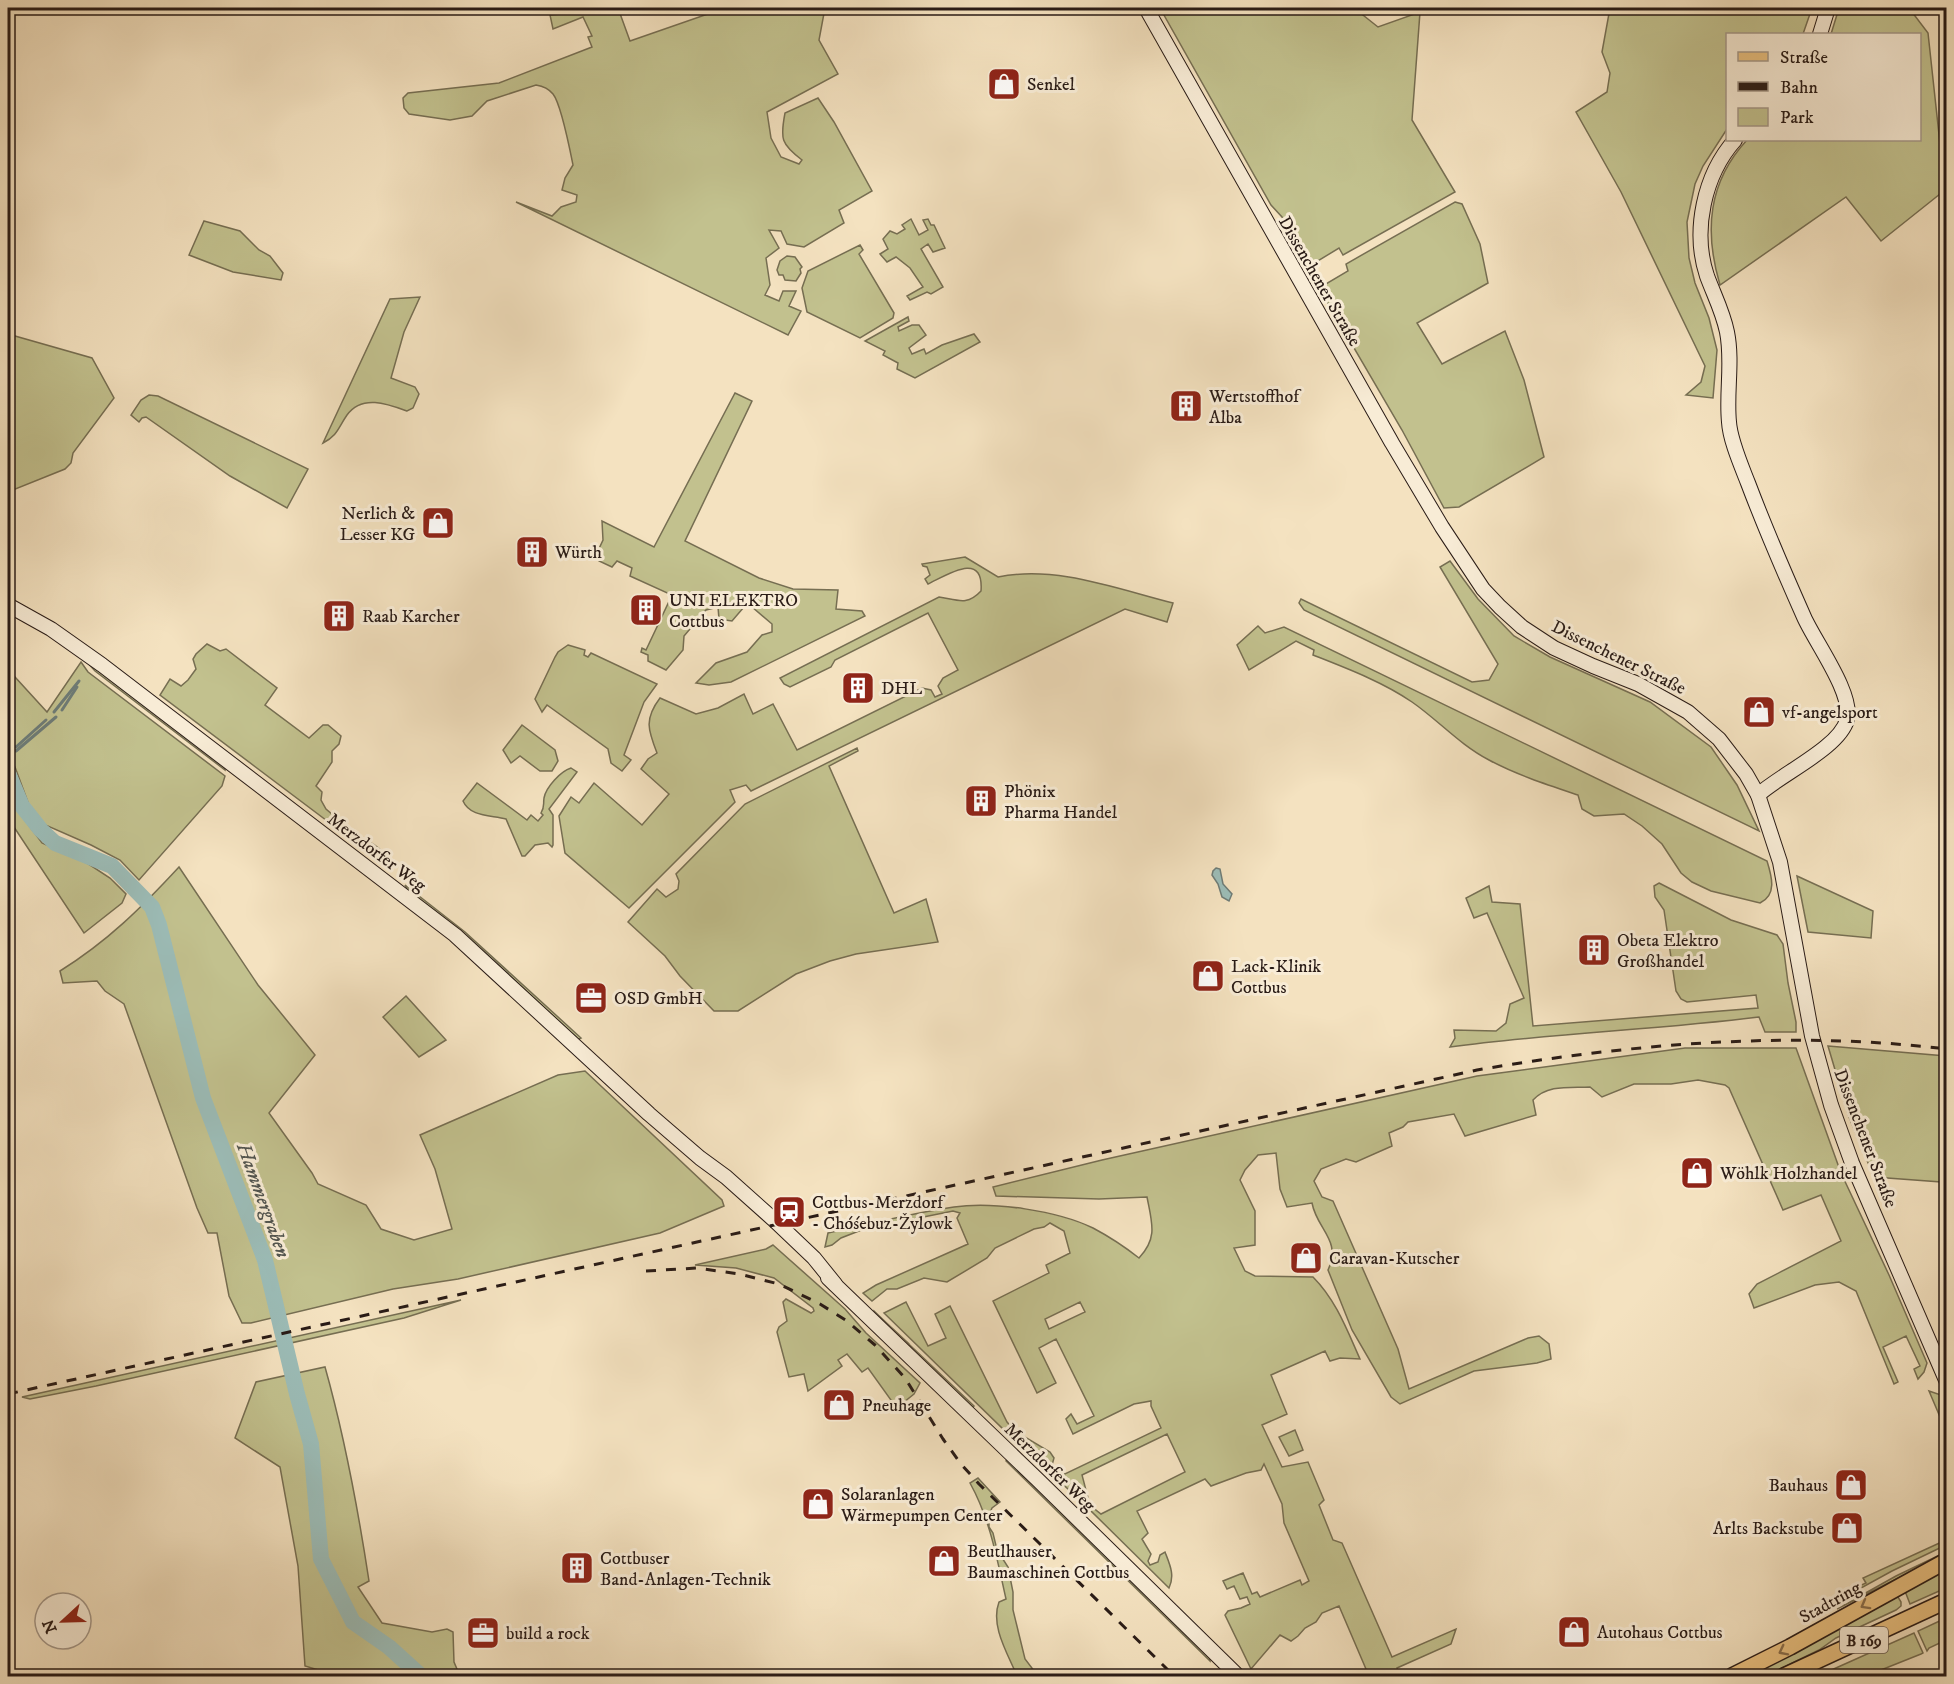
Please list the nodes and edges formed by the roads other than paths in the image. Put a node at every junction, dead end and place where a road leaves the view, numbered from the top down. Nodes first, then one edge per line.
1 (1146, 8) edge
2 (1827, 8) edge
3 (1820, 33) edge
4 (1734, 141) edge
5 (8, 606) edge
6 (1758, 795) junction
7 (1924, 1326) junction
8 (1947, 1357) edge
9 (1947, 1380) edge
10 (1947, 1561) edge
11 (1947, 1601) edge
12 (1238, 1677) edge
13 (1732, 1677) edge
14 (1784, 1677) edge

1 - 6 street, Dissenchener Straße
2 - 3 street
4 - 6 street
5 - 12 street, Merzdorfer Weg
6 - 7 street, Dissenchener Straße
7 - 8 street, Dissenchener Straße
7 - 9 street, Dissenchener Straße
10 -> 13 main road, Stadtring / B 169
11 - 14 main road, B 169

